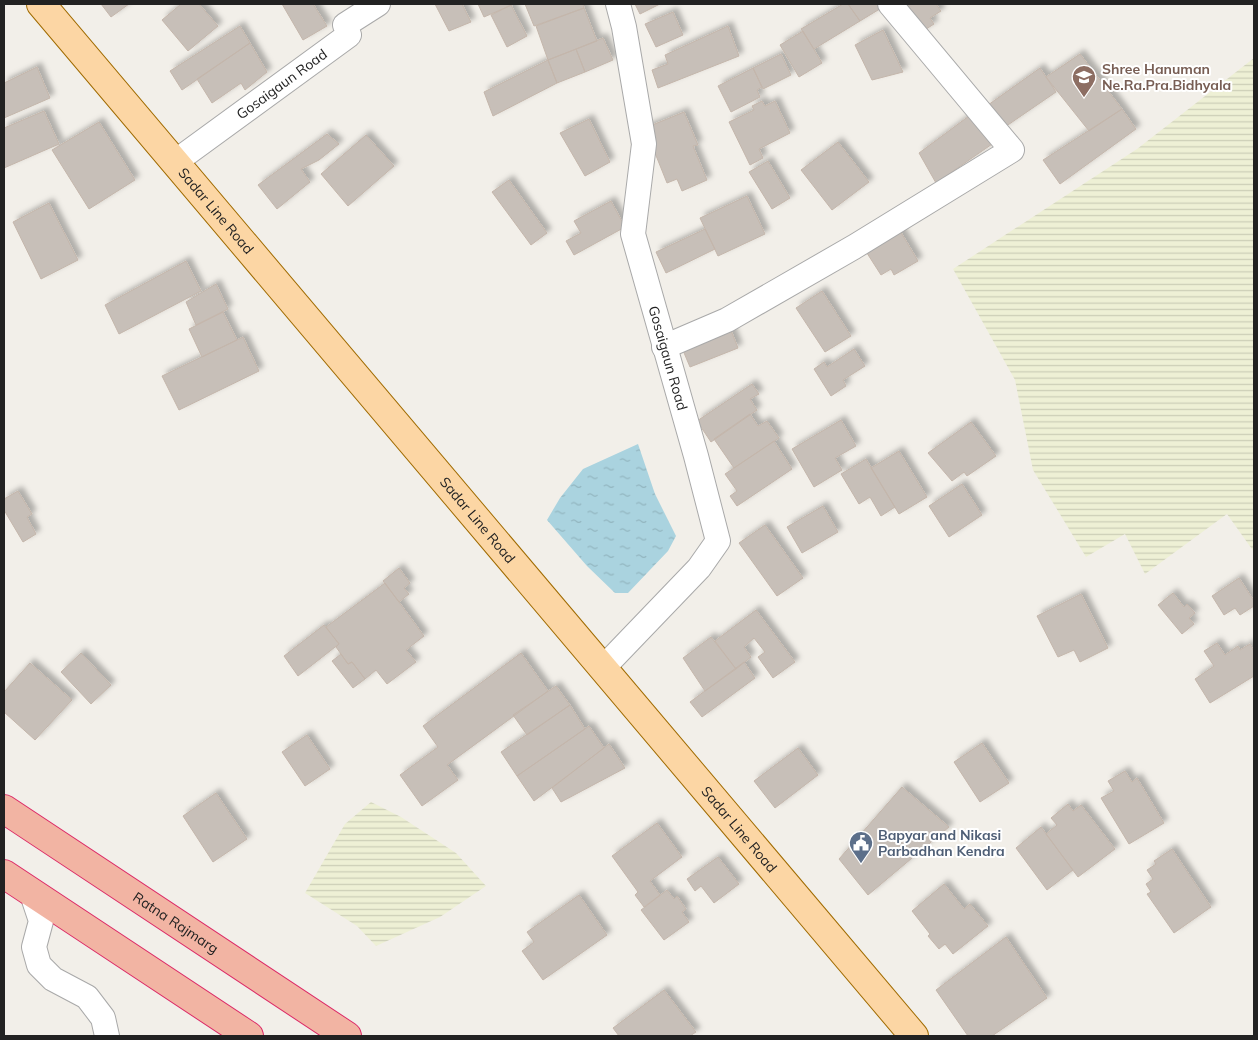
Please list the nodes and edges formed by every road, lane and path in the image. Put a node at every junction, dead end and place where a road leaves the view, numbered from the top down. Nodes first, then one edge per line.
1 (41, 4) edge
2 (378, 4) edge
3 (618, 4) edge
4 (890, 4) edge
5 (175, 162) junction
6 (664, 347) junction
7 (603, 668) junction
8 (4, 809) edge
9 (4, 874) edge
10 (31, 891) junction
11 (107, 1036) edge
12 (249, 1036) edge
13 (347, 1036) edge
14 (914, 1036) edge

1 - 5 main road, Sadar Line Road
2 - 5 street, Gosaigaun Road
3 - 6 street, Gosaigaun Road
4 - 6 street
5 - 7 main road, Sadar Line Road
6 - 7 street, Gosaigaun Road
7 - 14 main road, Sadar Line Road
8 - 13 highway, Ratna Rajmarg
9 - 10 highway
10 - 11 street
10 - 12 highway

